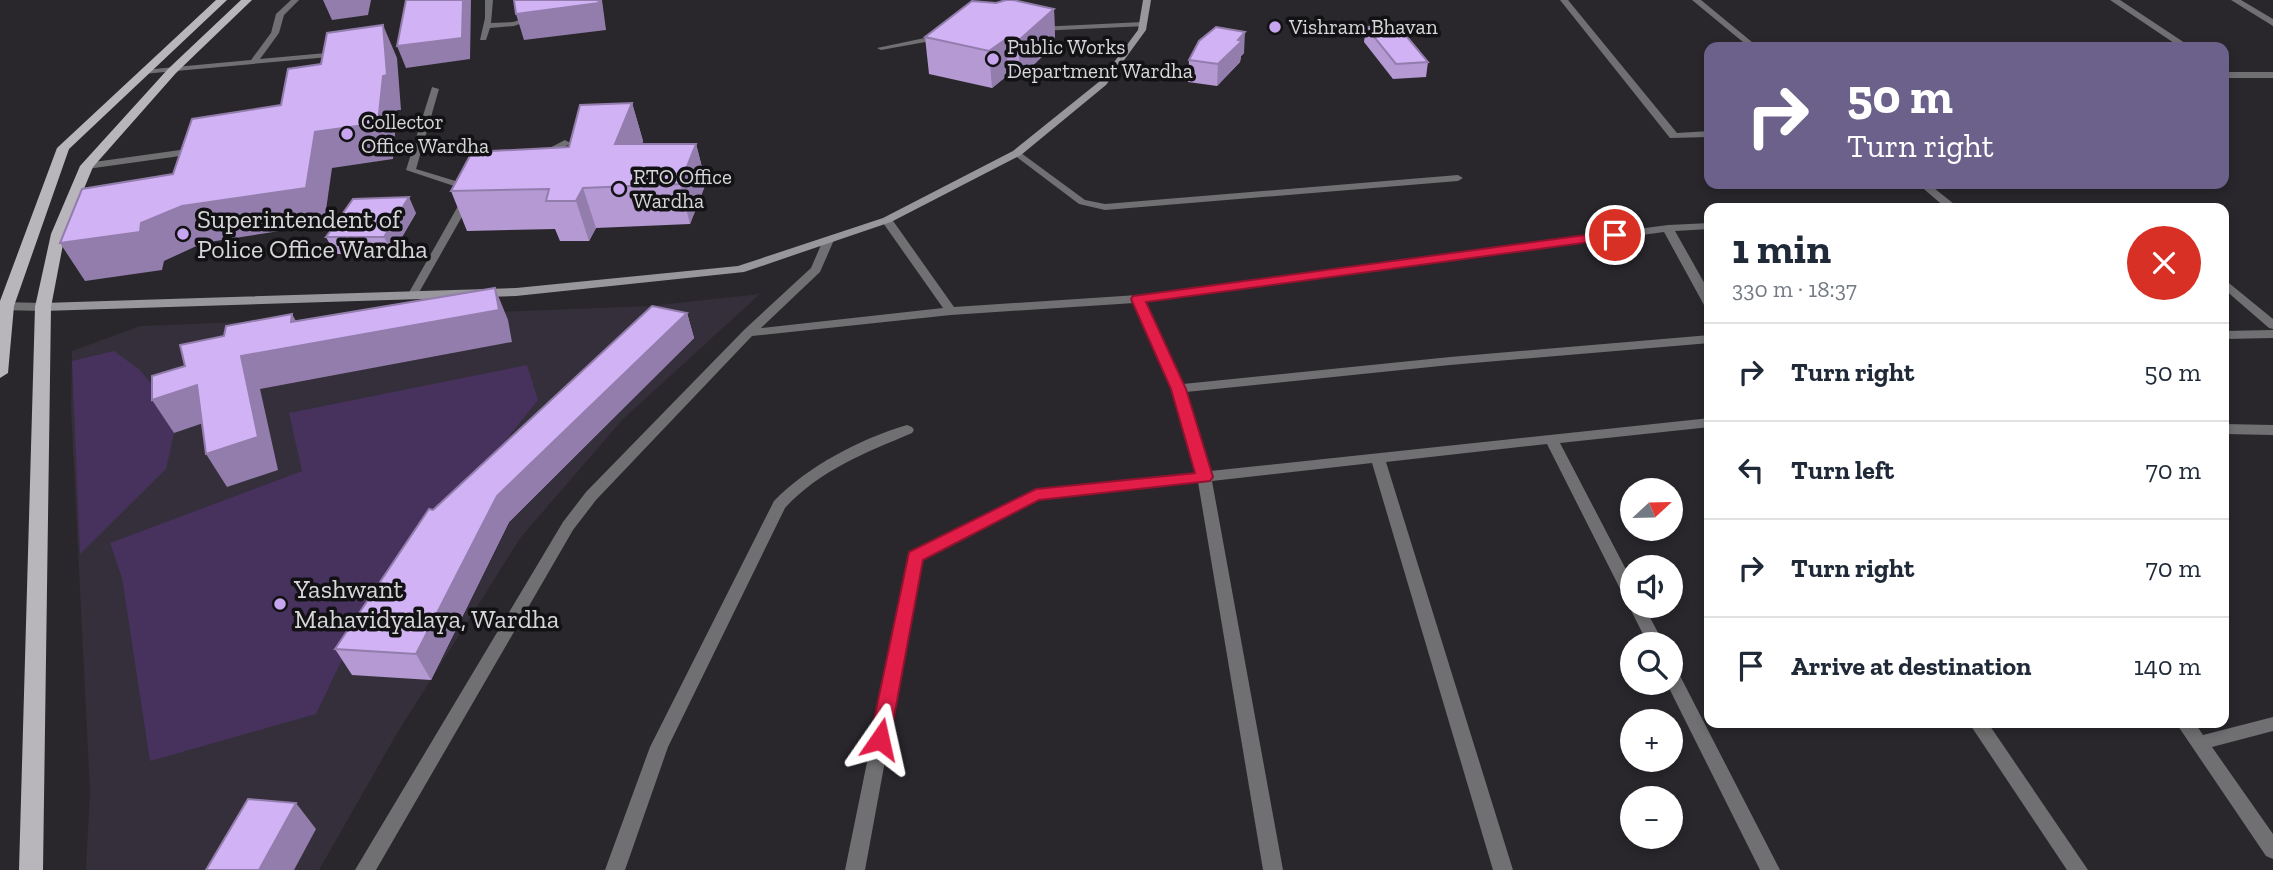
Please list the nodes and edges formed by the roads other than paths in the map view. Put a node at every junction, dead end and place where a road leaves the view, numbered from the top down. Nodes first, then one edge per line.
1 (222, 0) edge
2 (247, 0) edge
3 (295, 0) edge
4 (489, 0) edge
5 (536, 0) edge
6 (1147, 0) edge
7 (1564, 0) edge
8 (1696, 0) edge
9 (2114, 0) edge
10 (2235, 0) edge
11 (2273, 23) edge
12 (1143, 24) junction
13 (487, 26) junction
14 (1022, 30) edge
15 (953, 35) edge
16 (483, 38) dead end
17 (1748, 42) edge
18 (2178, 42) edge
19 (881, 48) dead end
20 (349, 53) edge
21 (254, 62) junction
22 (172, 71) junction
23 (143, 72) junction
24 (2229, 74) edge
25 (2273, 75) edge
26 (435, 89) dead end
27 (1704, 134) edge
28 (107, 142) junction
29 (565, 143) dead end
30 (63, 148) junction
31 (1017, 153) junction
32 (198, 156) edge
33 (530, 160) edge
34 (87, 166) junction
35 (1458, 178) dead end
36 (484, 183) edge
37 (473, 189) junction
38 (1929, 189) edge
39 (1947, 203) edge
40 (66, 209) junction
41 (38, 214) junction
42 (887, 220) junction
43 (1704, 226) edge
44 (1668, 228) junction
45 (828, 240) junction
46 (2229, 287) edge
47 (1704, 294) edge
48 (412, 296) junction
49 (1138, 299) junction
50 (3, 306) edge
51 (43, 307) junction
52 (951, 311) junction
53 (2273, 325) edge
54 (748, 332) junction
55 (2273, 334) edge
56 (2229, 335) edge
57 (1704, 340) edge
58 (0, 373) edge
59 (1178, 389) junction
60 (1704, 423) edge
61 (2229, 429) edge
62 (907, 430) dead end
63 (2273, 430) edge
64 (1552, 440) junction
65 (1378, 458) junction
66 (1204, 477) junction
67 (1620, 573) edge
68 (1682, 695) edge
69 (2273, 724) edge
70 (1981, 728) edge
71 (2189, 728) edge
72 (2200, 743) junction
73 (2273, 850) edge
74 (31, 870) edge
75 (365, 870) edge
76 (615, 870) edge
77 (855, 870) edge
78 (1273, 870) edge
79 (1503, 870) edge
80 (1770, 870) edge
81 (2078, 870) edge

1 - 23 main road
2 - 22 main road
3 - 21 lane
4 - 13 lane
5 - 13 lane
6 - 12 main road
7 - 27 street
8 - 17 street
9 - 18 street
10 - 11 street
12 - 14 lane
12 - 31 main road
13 - 16 lane
15 - 19 lane
20 - 21 lane
21 - 22 lane
22 - 23 lane
22 - 28 main road
23 - 30 main road
24 - 25 street
26 - 37 lane
28 - 30 main road
28 - 34 main road
29 - 33 lane
30 - 41 main road
31 - 35 lane
31 - 42 main road
32 - 34 lane
34 - 40 main road
36 - 37 lane
37 - 48 lane
38 - 39 street
40 - 41 main road
40 - 51 main road
41 - 50 main road
42 - 45 main road
42 - 52 street
43 - 44 street
44 - 47 street
44 - 49 street
45 - 48 main road
45 - 54 street
46 - 53 street
48 - 51 main road
49 - 52 street
49 - 59 street
50 - 51 street
50 - 58 main road
51 - 74 main road
52 - 54 street
54 - 75 street
55 - 56 street
57 - 59 street
59 - 66 street
60 - 64 street
61 - 63 street
62 - 76 street
64 - 65 street
64 - 67 street
65 - 66 street
65 - 79 street
66 - 77 street
66 - 78 street
68 - 80 street
69 - 72 street
70 - 81 street
71 - 72 street
72 - 73 street

